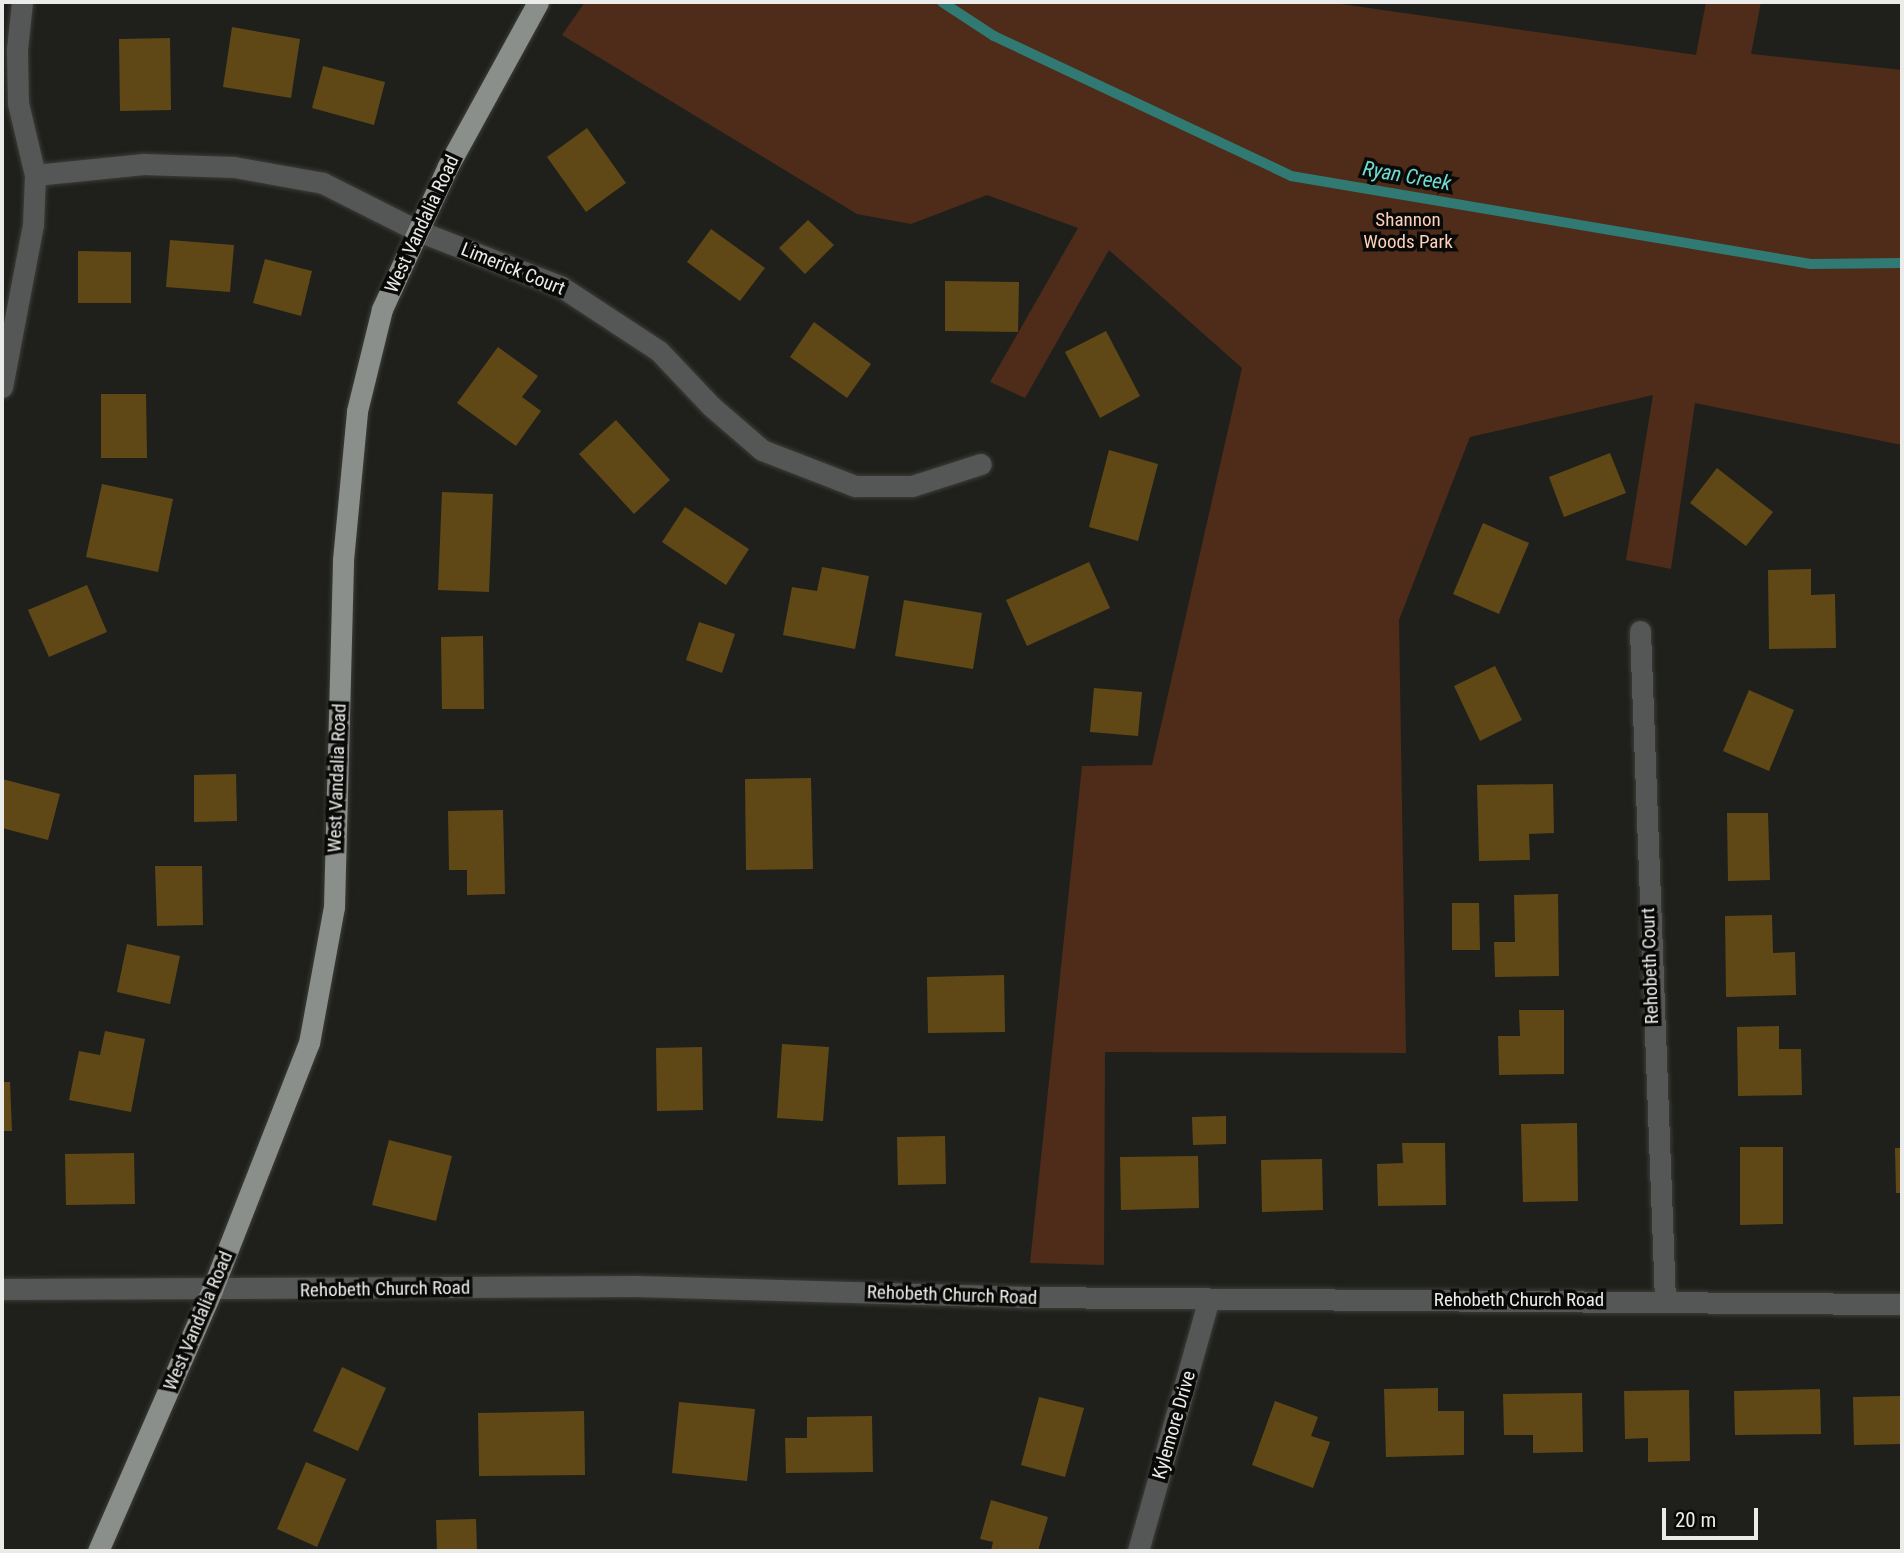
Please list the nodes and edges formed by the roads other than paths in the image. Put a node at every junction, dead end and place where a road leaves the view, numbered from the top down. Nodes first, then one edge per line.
1 (22, 2) edge
2 (538, 2) edge
3 (35, 175) junction
4 (416, 230) junction
5 (2, 387) edge
6 (981, 464) dead end
7 (1640, 631) dead end
8 (2, 1289) edge
9 (212, 1290) junction
10 (1209, 1299) junction
11 (1665, 1301) junction
12 (1902, 1304) edge
13 (98, 1551) edge
14 (1138, 1551) edge

1 - 3 street
2 - 4 main road, West Vandalia Road
3 - 4 street, Limerick Court
3 - 5 street
4 - 6 street, Limerick Court
4 - 9 main road, West Vandalia Road
7 - 11 street, Rehobeth Court
8 - 9 street, Rehobeth Church Road
9 - 10 street, Rehobeth Church Road
9 - 13 main road, West Vandalia Road
10 - 11 street, Rehobeth Church Road
10 - 14 street, Kylemore Drive
11 - 12 street, Rehobeth Church Road

